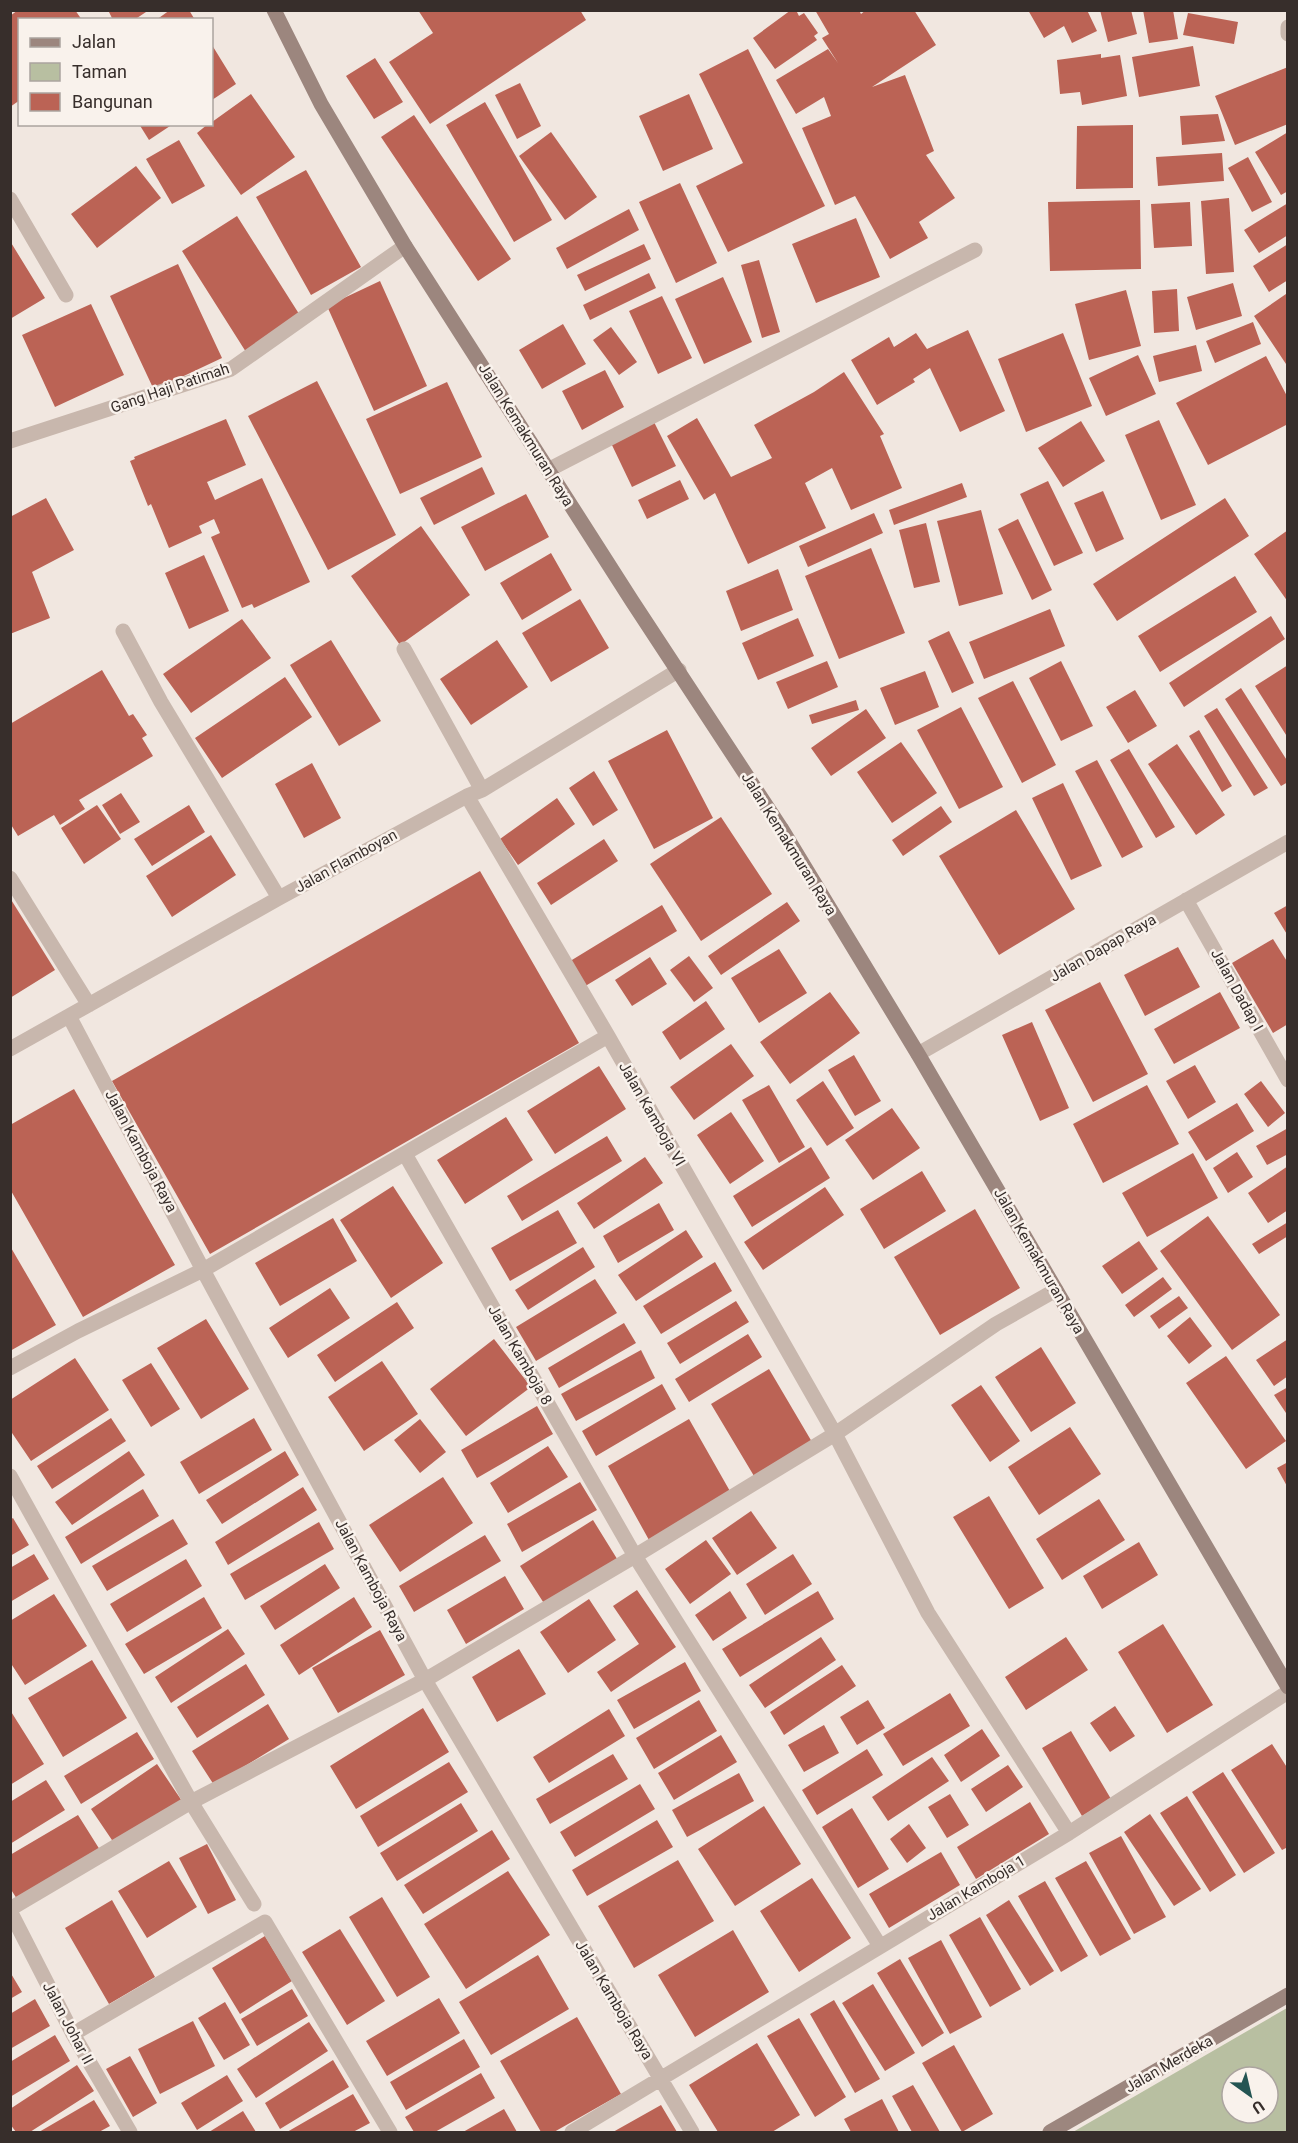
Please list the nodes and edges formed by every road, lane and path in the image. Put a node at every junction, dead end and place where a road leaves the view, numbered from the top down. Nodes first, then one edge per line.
1 (274, 10) edge
2 (1287, 27) edge
3 (1287, 34) edge
4 (10, 199) edge
5 (405, 246) junction
6 (975, 250) dead end
7 (66, 295) dead end
8 (10, 441) edge
9 (548, 470) junction
10 (123, 631) dead end
11 (404, 650) dead end
12 (679, 670) junction
13 (474, 793) junction
14 (1287, 842) edge
15 (10, 878) edge
16 (279, 898) junction
17 (1186, 900) junction
18 (89, 1005) junction
19 (69, 1016) junction
20 (608, 1036) junction
21 (10, 1049) edge
22 (918, 1054) junction
23 (1287, 1080) edge
24 (405, 1154) junction
25 (204, 1270) junction
26 (1056, 1290) junction
27 (10, 1368) edge
28 (835, 1434) junction
29 (10, 1476) edge
30 (635, 1556) junction
31 (425, 1680) junction
32 (1287, 1688) edge
33 (1287, 1692) edge
34 (191, 1802) junction
35 (1069, 1833) junction
36 (254, 1904) dead end
37 (10, 1910) edge
38 (880, 1946) junction
39 (1287, 1995) edge
40 (73, 2034) junction
41 (661, 2079) junction
42 (130, 2133) edge
43 (390, 2133) edge
44 (572, 2133) edge
45 (692, 2133) edge
46 (1050, 2133) edge

1 - 5 main road, Jalan Kemakmuran Raya
2 - 3 street
4 - 7 street
5 - 8 street, Gang Haji Patimah
5 - 9 main road, Jalan Kemakmuran Raya
6 - 9 street
9 - 12 main road, Jalan Kemakmuran Raya
10 - 16 street
11 - 13 street, Jalan Kamboja VI
12 - 13 street, Jalan Flamboyan
12 - 22 main road, Jalan Kemakmuran Raya
13 - 16 street, Jalan Flamboyan
13 - 20 street, Jalan Kamboja VI
14 - 17 street, Jalan Dapap Raya
15 - 18 street
16 - 18 street, Jalan Flamboyan
17 - 22 street, Jalan Dapap Raya
17 - 23 street, Jalan Dadap I
18 - 19 street, Jalan Flamboyan
19 - 21 street, Jalan Flamboyan
19 - 25 street, Jalan Kamboja Raya
20 - 24 street
20 - 28 street, Jalan Kamboja VI
22 - 26 main road, Jalan Kemakmuran Raya
24 - 25 street
24 - 30 street, Jalan Kamboja 8
25 - 27 street
25 - 31 street, Jalan Kamboja Raya
26 - 28 street
26 - 32 main road, Jalan Kemakmuran Raya
28 - 30 street
28 - 35 street, Jalan Kamboja VI
29 - 34 street
30 - 31 street
30 - 38 street, Jalan Kamboja 8
31 - 34 street
31 - 41 street, Jalan Kamboja Raya
33 - 35 street, Jalan Kamboja 1
34 - 36 street
34 - 37 street
35 - 38 street, Jalan Kamboja 1
37 - 40 street, Jalan Johar II
38 - 41 street, Jalan Kamboja 1
39 - 46 main road, Jalan Merdeka
40 - 42 street, Jalan Johar II
40 - 43 street
41 - 44 street, Jalan Kamboja 1
41 - 45 street, Jalan Kamboja Raya

